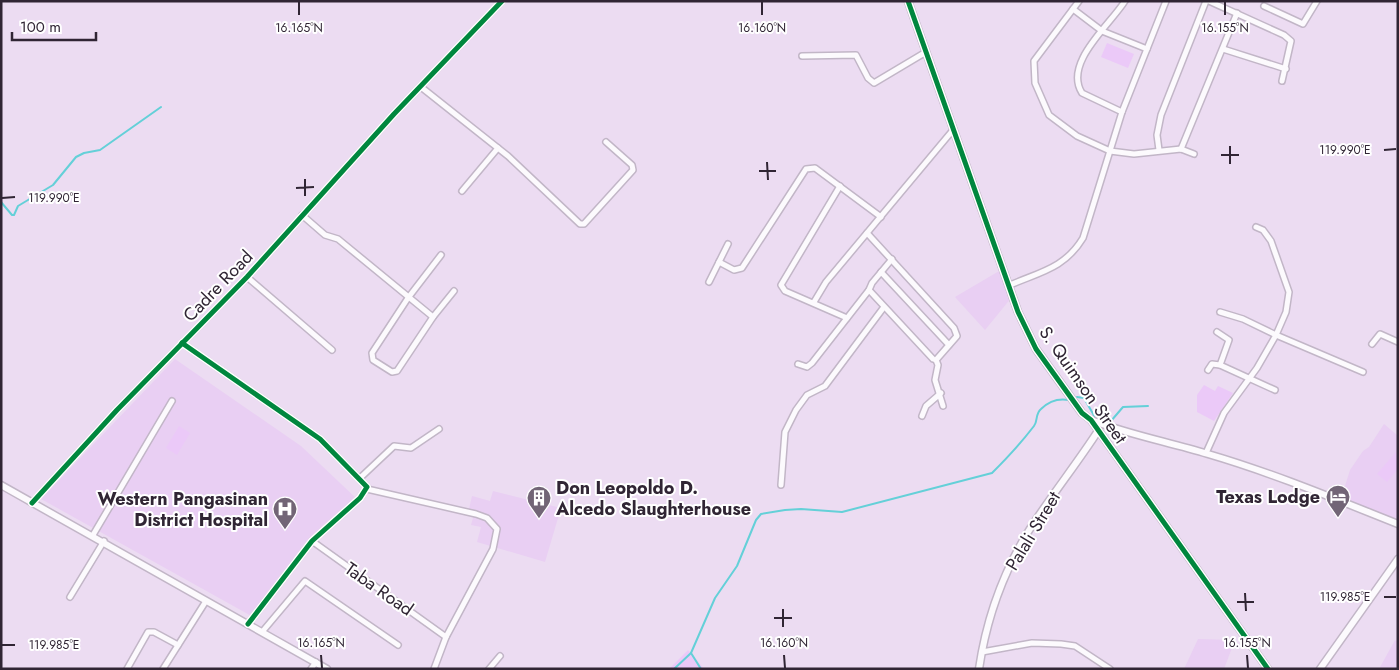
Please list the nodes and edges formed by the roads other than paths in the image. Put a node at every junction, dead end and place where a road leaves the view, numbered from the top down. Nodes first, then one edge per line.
1 (502, 1) edge
2 (908, 1) edge
3 (1079, 1) edge
4 (1124, 1) edge
5 (1166, 1) edge
6 (1208, 1) edge
7 (1317, 1) edge
8 (1264, 6) dead end
9 (1073, 9) junction
10 (1237, 13) junction
11 (1102, 31) junction
12 (1147, 49) junction
13 (1223, 49) junction
14 (926, 52) junction
15 (802, 56) dead end
16 (1286, 69) junction
17 (1282, 81) dead end
18 (421, 88) junction
19 (1122, 112) junction
20 (953, 130) junction
21 (606, 142) dead end
22 (498, 148) junction
23 (1181, 149) junction
24 (1159, 150) junction
25 (1110, 151) junction
26 (1194, 154) dead end
27 (840, 186) junction
28 (462, 191) dead end
29 (302, 215) junction
30 (881, 217) junction
31 (1256, 227) dead end
32 (867, 233) junction
33 (728, 244) dead end
34 (441, 256) dead end
35 (892, 259) junction
36 (719, 262) junction
37 (882, 272) junction
38 (247, 277) junction
39 (709, 282) dead end
40 (1010, 286) junction
41 (869, 290) junction
42 (454, 291) dead end
43 (408, 298) junction
44 (814, 302) junction
45 (884, 307) junction
46 (1220, 312) dead end
47 (433, 317) junction
48 (847, 318) junction
49 (1217, 332) dead end
50 (1276, 335) junction
51 (1398, 342) edge
52 (182, 343) junction
53 (1372, 344) dead end
54 (949, 345) junction
55 (332, 350) dead end
56 (936, 360) junction
57 (798, 364) dead end
58 (1220, 365) junction
59 (1208, 370) dead end
60 (1364, 372) dead end
61 (1250, 378) junction
62 (1275, 390) dead end
63 (940, 393) junction
64 (172, 401) dead end
65 (943, 406) dead end
66 (922, 416) dead end
67 (1092, 420) junction
68 (439, 429) dead end
69 (1098, 431) junction
70 (1206, 453) junction
71 (360, 478) junction
72 (1, 485) edge
73 (781, 485) dead end
74 (367, 489) junction
75 (32, 502) junction
76 (1398, 524) edge
77 (93, 535) junction
78 (104, 541) junction
79 (312, 541) junction
80 (1397, 561) edge
81 (70, 597) dead end
82 (206, 601) junction
83 (248, 624) junction
84 (262, 632) junction
85 (446, 637) junction
86 (178, 645) junction
87 (398, 645) dead end
88 (982, 652) junction
89 (500, 656) dead end
90 (316, 662) junction
91 (128, 669) edge
92 (163, 669) edge
93 (311, 669) edge
94 (327, 669) edge
95 (434, 669) edge
96 (489, 669) edge
97 (979, 669) edge
98 (1110, 669) edge
99 (1268, 669) edge
100 (1320, 669) edge

1 - 18 street, Cadre Road
2 - 14 street, S. Quimson Street
3 - 9 street
4 - 11 street
5 - 12 street
6 - 10 street
6 - 24 street
7 - 8 street
9 - 11 street
9 - 25 street
10 - 13 street
10 - 16 street
11 - 12 street
11 - 19 street
12 - 19 street
13 - 16 street
13 - 23 street
14 - 15 street
14 - 20 street, S. Quimson Street
16 - 17 street
18 - 22 street
18 - 29 street, Cadre Road
19 - 25 street
20 - 30 street
20 - 40 street, S. Quimson Street
21 - 22 street
22 - 28 street
23 - 24 street
23 - 26 street
24 - 25 street
25 - 40 street
27 - 30 street
27 - 36 street
27 - 44 street
29 - 38 street, Cadre Road
29 - 43 street
30 - 32 street
31 - 50 street
32 - 35 street
32 - 44 street
33 - 36 street
34 - 43 street
35 - 37 street
35 - 54 street
36 - 39 street
37 - 41 street
37 - 54 street
38 - 52 street, Cadre Road
38 - 55 street
40 - 67 street, S. Quimson Street
41 - 45 street
41 - 48 street
42 - 47 street
43 - 47 street
43 - 47 street
44 - 48 street
45 - 56 street
45 - 73 street
46 - 50 street
48 - 57 street
49 - 58 street
50 - 60 street
50 - 61 street
51 - 53 street
52 - 71 street
52 - 75 street, Cadre Road
54 - 56 street
56 - 63 street
58 - 59 street
58 - 61 street
61 - 62 street
61 - 70 street
63 - 65 street
63 - 66 street
64 - 77 street
67 - 69 street, S. Quimson Street
67 - 70 street
68 - 71 street
69 - 88 street, Palali Street
69 - 99 street, S. Quimson Street
70 - 76 street
71 - 74 street
72 - 75 street
74 - 79 street
74 - 85 street
75 - 77 street
77 - 78 street
78 - 81 street
78 - 82 street
79 - 83 street
79 - 85 street, Taba Road
80 - 100 street
82 - 83 street
82 - 86 street
83 - 84 street
84 - 87 street
84 - 90 street
85 - 95 street
86 - 91 street
86 - 92 street
88 - 97 street, Palali Street
88 - 98 street
89 - 96 street
90 - 93 street
90 - 94 street

